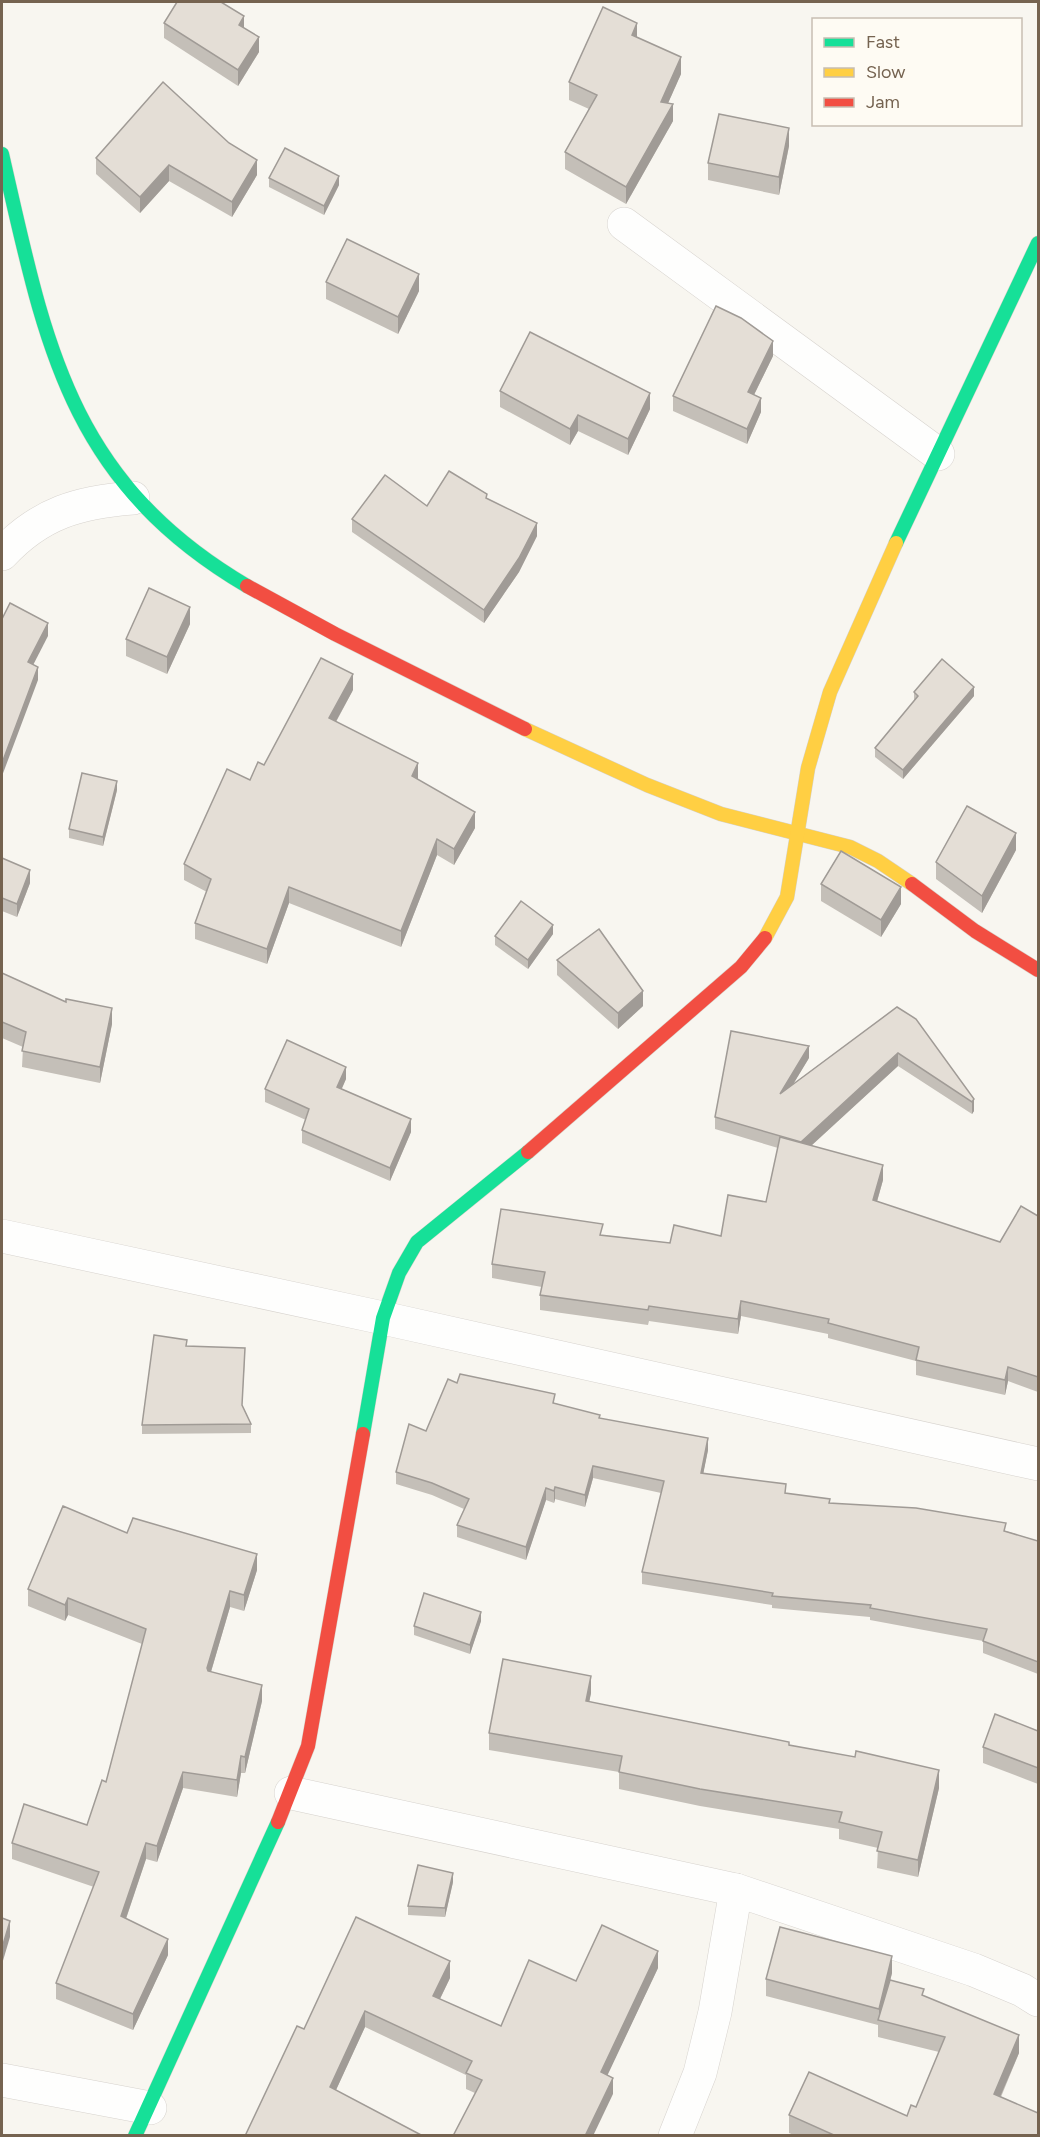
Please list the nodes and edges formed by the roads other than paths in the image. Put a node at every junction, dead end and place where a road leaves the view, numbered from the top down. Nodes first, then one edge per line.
1 (2, 154) edge
2 (624, 224) dead end
3 (1038, 243) edge
4 (938, 454) junction
5 (133, 498) junction
6 (2, 554) edge
7 (797, 831) junction
8 (1038, 970) edge
9 (2, 1236) edge
10 (383, 1318) junction
11 (1038, 1464) edge
12 (291, 1793) junction
13 (736, 1890) junction
14 (1038, 2001) edge
15 (2, 2080) edge
16 (143, 2122) edge
17 (675, 2136) edge

1 - 5 street
2 - 4 street
3 - 4 street
4 - 7 street
5 - 6 street
5 - 7 street
7 - 8 street
7 - 10 street
9 - 10 street
10 - 11 street
10 - 12 street
12 - 13 street
12 - 16 street
13 - 14 street
13 - 17 street
15 - 16 street

